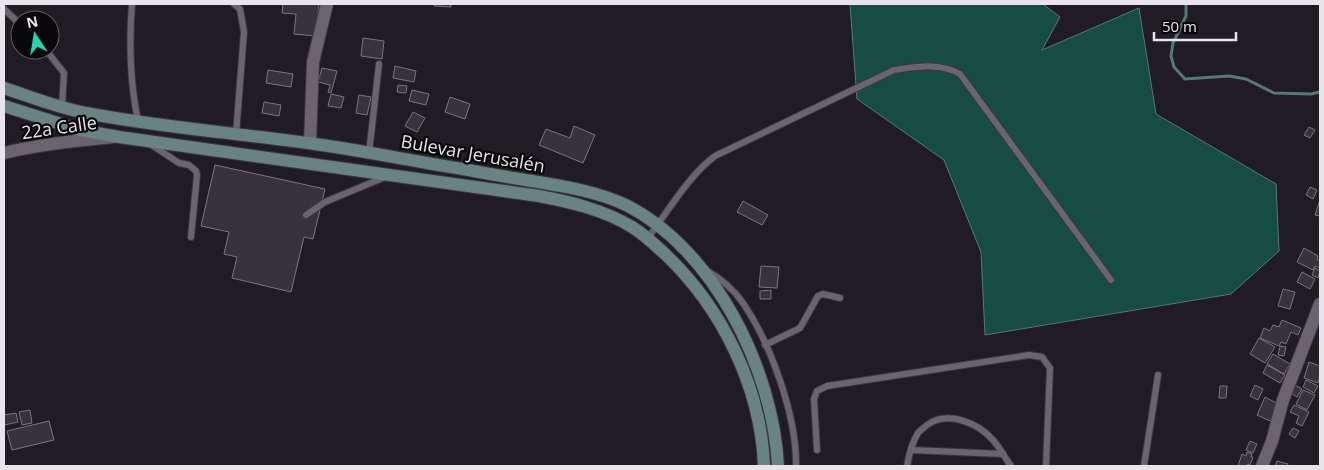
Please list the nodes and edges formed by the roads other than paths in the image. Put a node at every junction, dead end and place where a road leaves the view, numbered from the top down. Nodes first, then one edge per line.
1 (132, 4) edge
2 (234, 4) edge
3 (326, 4) edge
4 (54, 60) edge
5 (379, 64) dead end
6 (4, 88) edge
7 (4, 106) edge
8 (62, 107) junction
9 (138, 121) junction
10 (236, 134) junction
11 (118, 137) junction
12 (145, 140) junction
13 (310, 143) junction
14 (4, 153) edge
15 (369, 153) junction
16 (391, 175) junction
17 (306, 215) dead end
18 (658, 225) junction
19 (191, 236) dead end
20 (647, 239) junction
21 (698, 264) junction
22 (1111, 280) dead end
23 (840, 298) dead end
24 (1320, 304) edge
25 (765, 345) junction
26 (1158, 375) dead end
27 (817, 450) dead end
28 (911, 450) junction
29 (1003, 454) junction
30 (764, 466) edge
31 (778, 466) edge
32 (796, 466) edge
33 (907, 466) edge
34 (1011, 466) edge
35 (1046, 466) edge
36 (1144, 466) edge
37 (1262, 466) edge

1 - 9 lane
2 - 10 lane
3 - 13 street
4 - 8 lane
5 - 15 lane
6 - 8 main road, Bulevar Jerusalén
7 - 11 main road, Bulevar Jerusalén
8 - 9 main road, Bulevar Jerusalén
9 - 10 main road, Bulevar Jerusalén
10 - 13 main road, Bulevar Jerusalén
11 - 12 main road, Bulevar Jerusalén
11 - 14 street, 22a Calle
12 - 16 main road, Bulevar Jerusalén
12 - 19 lane
13 - 15 main road, Bulevar Jerusalén
15 - 18 main road, Bulevar Jerusalén
16 - 17 lane
16 - 20 main road, Bulevar Jerusalén
18 - 20 lane
18 - 21 main road, Bulevar Jerusalén
18 - 22 lane
20 - 30 main road, Bulevar Jerusalén
21 - 25 lane
21 - 31 main road, Bulevar Jerusalén
23 - 25 lane
24 - 37 street
25 - 32 lane
26 - 36 lane
27 - 35 lane
28 - 29 lane
28 - 29 lane
28 - 33 lane
29 - 34 lane

